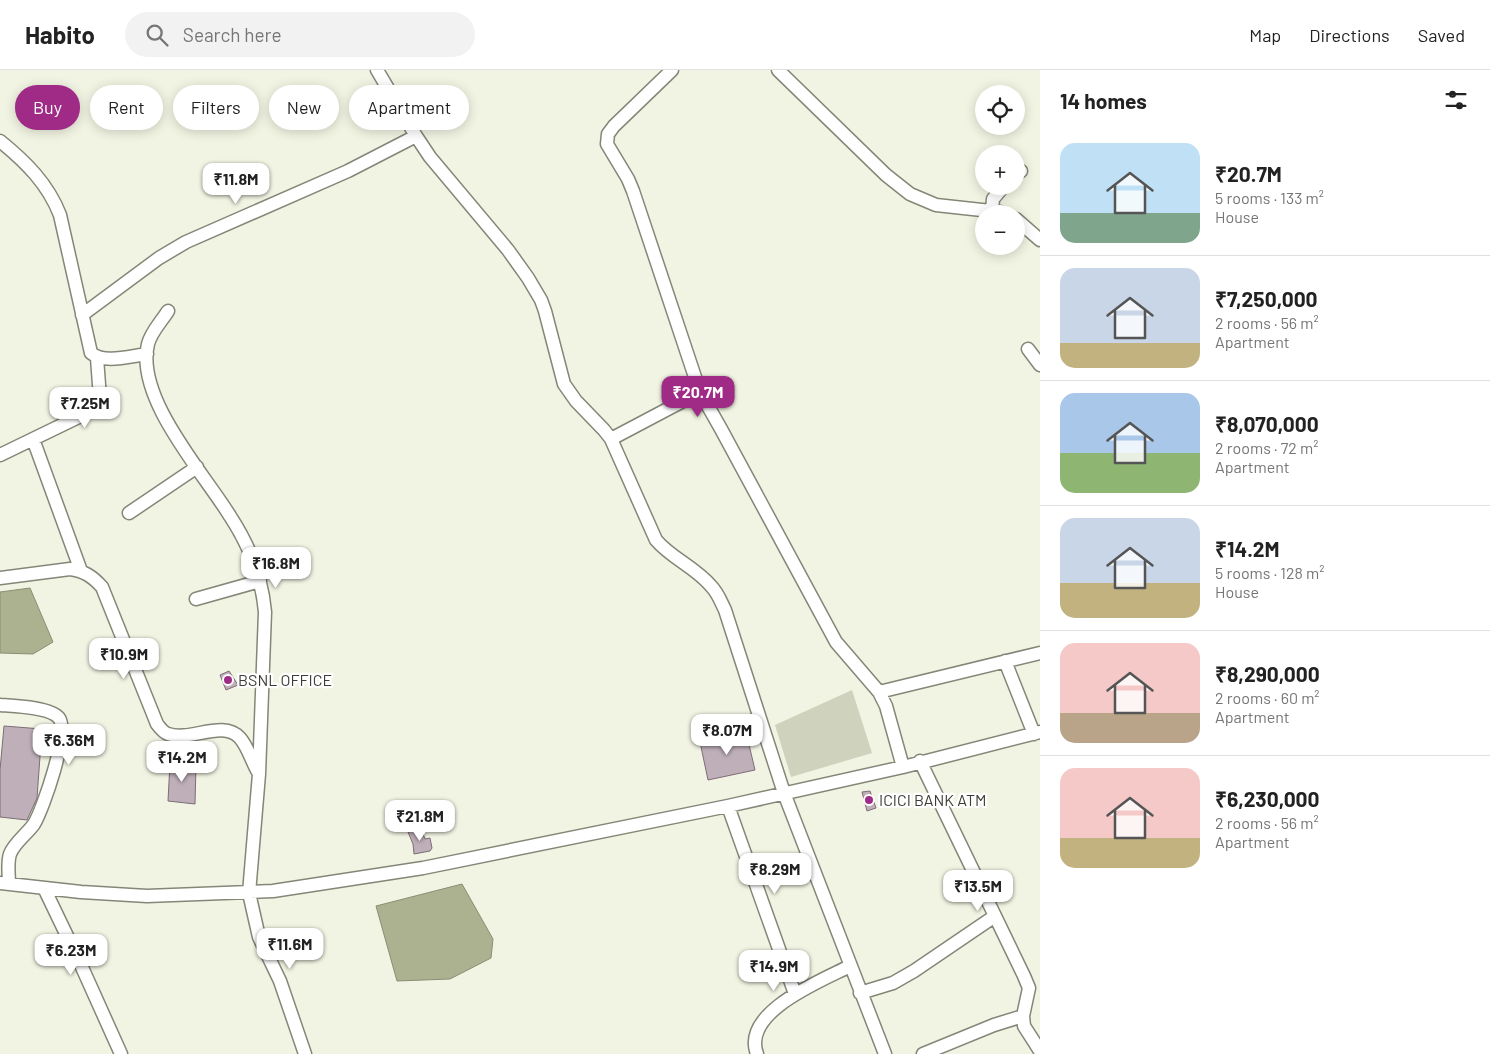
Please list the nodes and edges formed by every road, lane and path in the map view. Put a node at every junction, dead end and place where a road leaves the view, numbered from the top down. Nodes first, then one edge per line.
1 (377, 70) edge
2 (672, 70) edge
3 (778, 70) edge
4 (416, 136) junction
5 (0, 141) edge
6 (975, 209) edge
7 (1025, 227) edge
8 (1040, 240) edge
9 (168, 312) dead end
10 (82, 315) junction
11 (1028, 349) dead end
12 (146, 354) junction
13 (97, 358) junction
14 (1040, 365) edge
15 (700, 392) junction
16 (34, 438) junction
17 (611, 439) junction
18 (0, 455) edge
19 (196, 467) junction
20 (129, 512) dead end
21 (81, 571) junction
22 (0, 578) edge
23 (260, 581) junction
24 (196, 598) dead end
25 (1040, 653) edge
26 (1005, 661) junction
27 (879, 692) junction
28 (0, 705) edge
29 (1037, 733) edge
30 (920, 761) junction
31 (903, 767) junction
32 (259, 774) junction
33 (784, 793) junction
34 (728, 806) junction
35 (5, 884) edge
36 (44, 888) junction
37 (249, 893) junction
38 (995, 916) junction
39 (850, 966) junction
40 (860, 993) junction
41 (795, 994) junction
42 (1023, 1016) junction
43 (1040, 1051) edge
44 (121, 1054) edge
45 (305, 1054) edge
46 (758, 1054) edge
47 (885, 1054) edge
48 (923, 1054) edge

1 - 4 street
2 - 15 street
3 - 6 street
4 - 10 street
4 - 17 street
5 - 10 street
7 - 8 street
9 - 12 street
10 - 13 street
11 - 14 street
12 - 13 street
12 - 19 street
13 - 16 street
15 - 17 street
15 - 27 street
16 - 18 street
16 - 21 street
17 - 33 street
19 - 20 street
19 - 23 street
21 - 22 street
21 - 32 street
23 - 24 street
23 - 32 street
25 - 26 street
26 - 27 street
26 - 29 street
27 - 31 street
28 - 35 street
29 - 30 street
30 - 31 street
30 - 38 street
31 - 33 street
32 - 37 street
33 - 34 street
33 - 39 street
34 - 37 street
34 - 41 street
35 - 36 street
36 - 37 street
36 - 44 street
37 - 45 street
38 - 40 street
38 - 42 street
39 - 40 street
39 - 41 street
40 - 47 street
41 - 46 street
42 - 43 street
42 - 48 street

